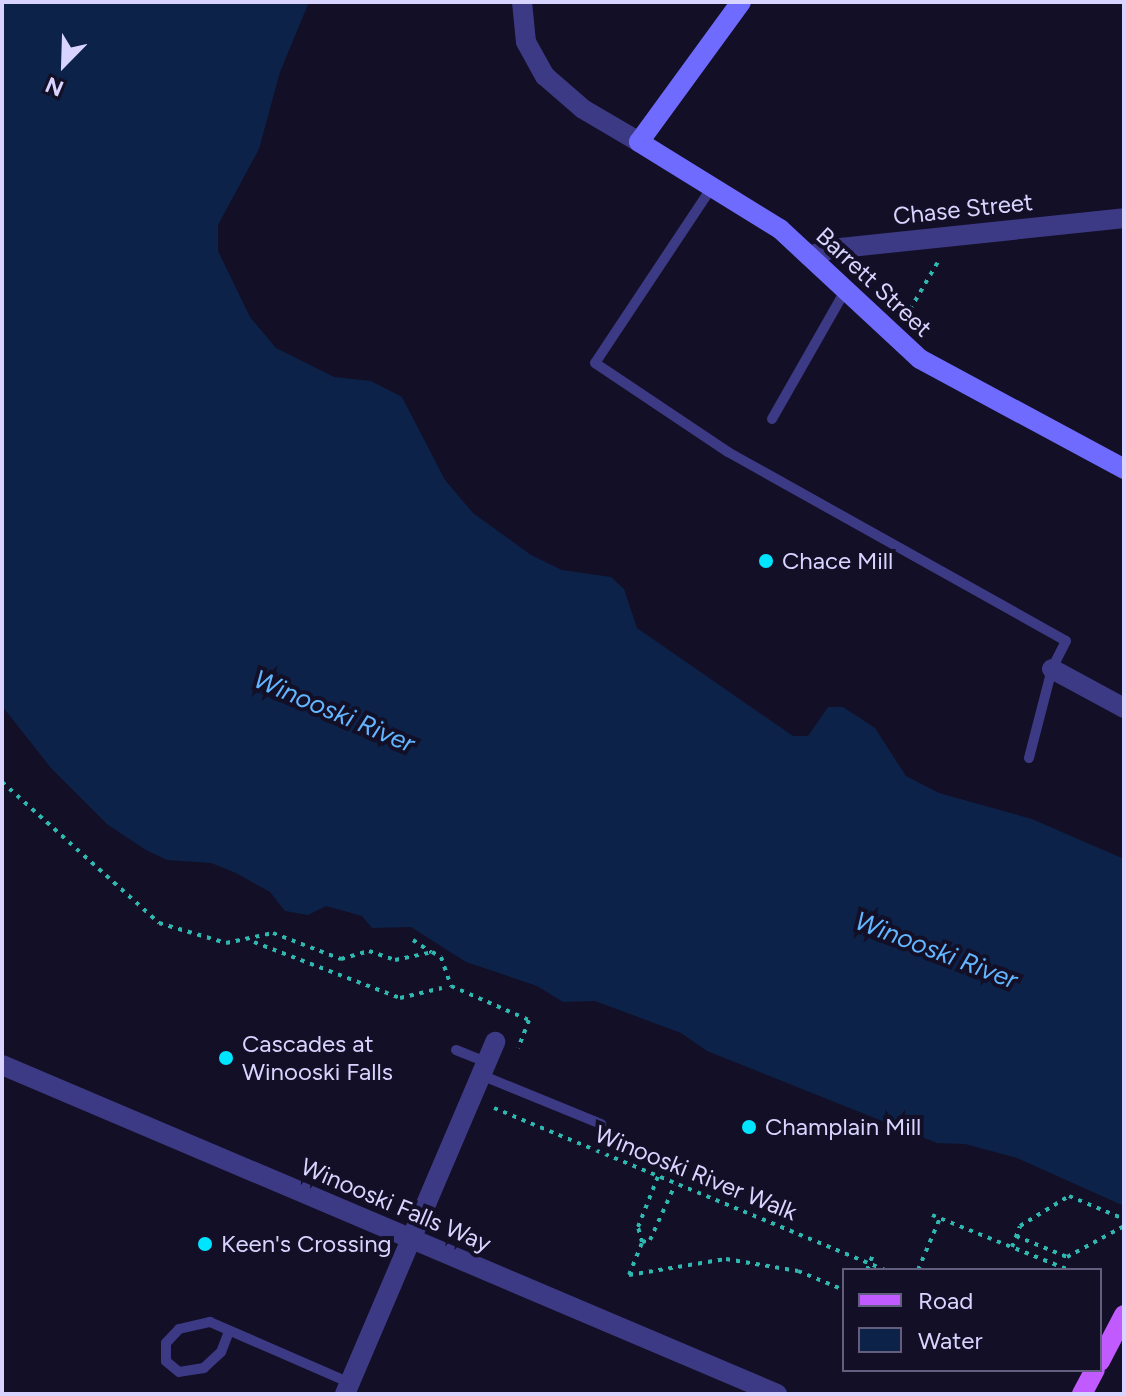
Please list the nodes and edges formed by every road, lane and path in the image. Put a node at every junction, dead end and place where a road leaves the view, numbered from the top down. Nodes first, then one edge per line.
1 (522, 2) edge
2 (741, 2) edge
3 (639, 142) junction
4 (712, 187) junction
5 (1124, 218) edge
6 (809, 256) junction
7 (939, 260) dead end
8 (845, 291) junction
9 (902, 323) dead end
10 (772, 419) dead end
11 (1124, 469) edge
12 (1052, 669) junction
13 (1124, 708) edge
14 (1029, 758) dead end
15 (2, 782) edge
16 (413, 940) dead end
17 (252, 941) junction
18 (432, 952) junction
19 (442, 988) dead end
20 (495, 1042) dead end
21 (456, 1050) dead end
22 (515, 1056) dead end
23 (2, 1065) edge
24 (483, 1068) junction
25 (494, 1108) dead end
26 (601, 1124) dead end
27 (661, 1169) dead end
28 (675, 1185) junction
29 (932, 1215) dead end
30 (940, 1218) junction
31 (1124, 1219) edge
32 (1124, 1226) edge
33 (1016, 1236) junction
34 (410, 1240) junction
35 (642, 1242) junction
36 (1012, 1247) junction
37 (873, 1254) dead end
38 (869, 1264) junction
39 (868, 1268) edge
40 (880, 1268) edge
41 (919, 1268) edge
42 (1064, 1268) edge
43 (842, 1289) edge
44 (1124, 1315) edge
45 (228, 1334) junction
46 (1102, 1357) edge
47 (1094, 1372) edge
48 (348, 1388) edge
49 (772, 1393) edge
50 (1082, 1394) edge

1 - 3 street
2 - 3 street
3 - 4 street, Barrett Street
4 - 6 street, Barrett Street
4 - 12 lane
5 - 6 street, Chase Street
6 - 8 street, Barrett Street
7 - 9 path
8 - 10 lane
8 - 11 street, Barrett Street
12 - 13 street
12 - 14 lane
15 - 17 path
16 - 18 path
17 - 18 path
17 - 19 path
18 - 22 path
20 - 24 street
21 - 24 lane
23 - 34 street, Winooski Falls Way
24 - 26 lane
24 - 34 street
25 - 28 path, Winooski River Walk
27 - 35 path, bridge
28 - 35 path
28 - 38 path, Winooski River Walk
29 - 30 path
30 - 36 path
30 - 41 path
31 - 33 path
32 - 33 path
33 - 36 path
34 - 48 street
34 - 49 street, Winooski Falls Way
35 - 43 path
36 - 42 path
37 - 38 path
38 - 39 path
38 - 40 path, Winooski River Walk
44 - 46 main road
45 - 45 lane
45 - 48 lane
47 - 50 main road

